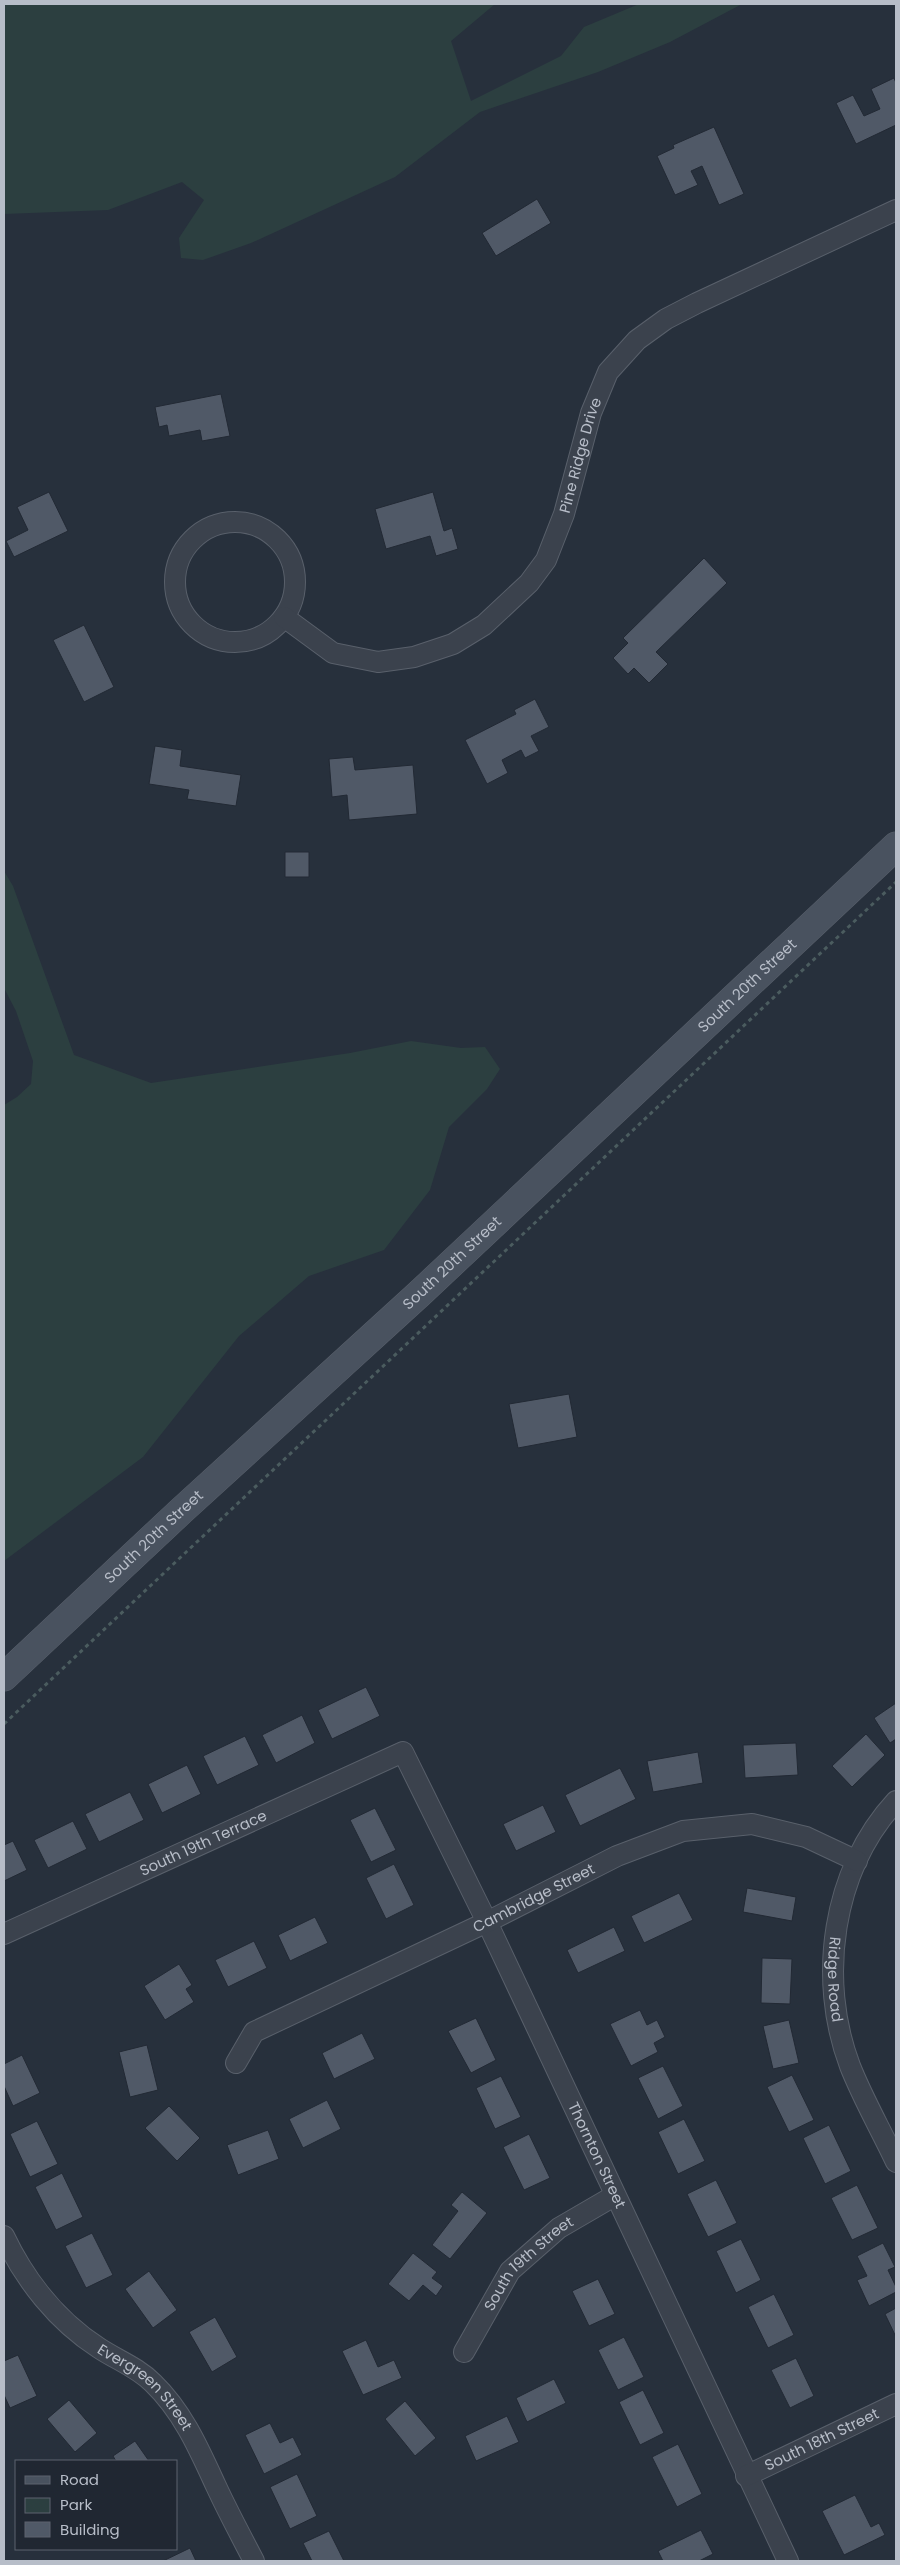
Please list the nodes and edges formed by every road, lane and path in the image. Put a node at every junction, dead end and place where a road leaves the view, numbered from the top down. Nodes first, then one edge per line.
1 (896, 210) edge
2 (284, 616) junction
3 (896, 846) edge
4 (896, 882) edge
5 (4, 1677) edge
6 (4, 1724) edge
7 (403, 1752) joint
8 (896, 1801) edge
9 (857, 1862) junction
10 (487, 1922) junction
11 (4, 1934) edge
12 (236, 2063) dead end
13 (896, 2162) edge
14 (614, 2196) junction
15 (4, 2236) edge
16 (464, 2352) dead end
17 (896, 2404) edge
18 (746, 2476) junction
19 (254, 2561) edge
20 (788, 2561) edge

1 - 2 street, Pine Ridge Drive
2 - 2 street
3 - 5 main road, South 20th Street
4 - 6 path
7 - 10 street, Thornton Street
7 - 11 street, South 19th Terrace
8 - 9 street, Ridge Road
9 - 10 street, Cambridge Street
9 - 13 street, Ridge Road
10 - 12 street, Cambridge Street
10 - 14 street, Thornton Street
14 - 16 street, South 19th Street
14 - 18 street, Thornton Street
15 - 19 street, Evergreen Street
17 - 18 street, South 18th Street
18 - 20 street, Thornton Street

